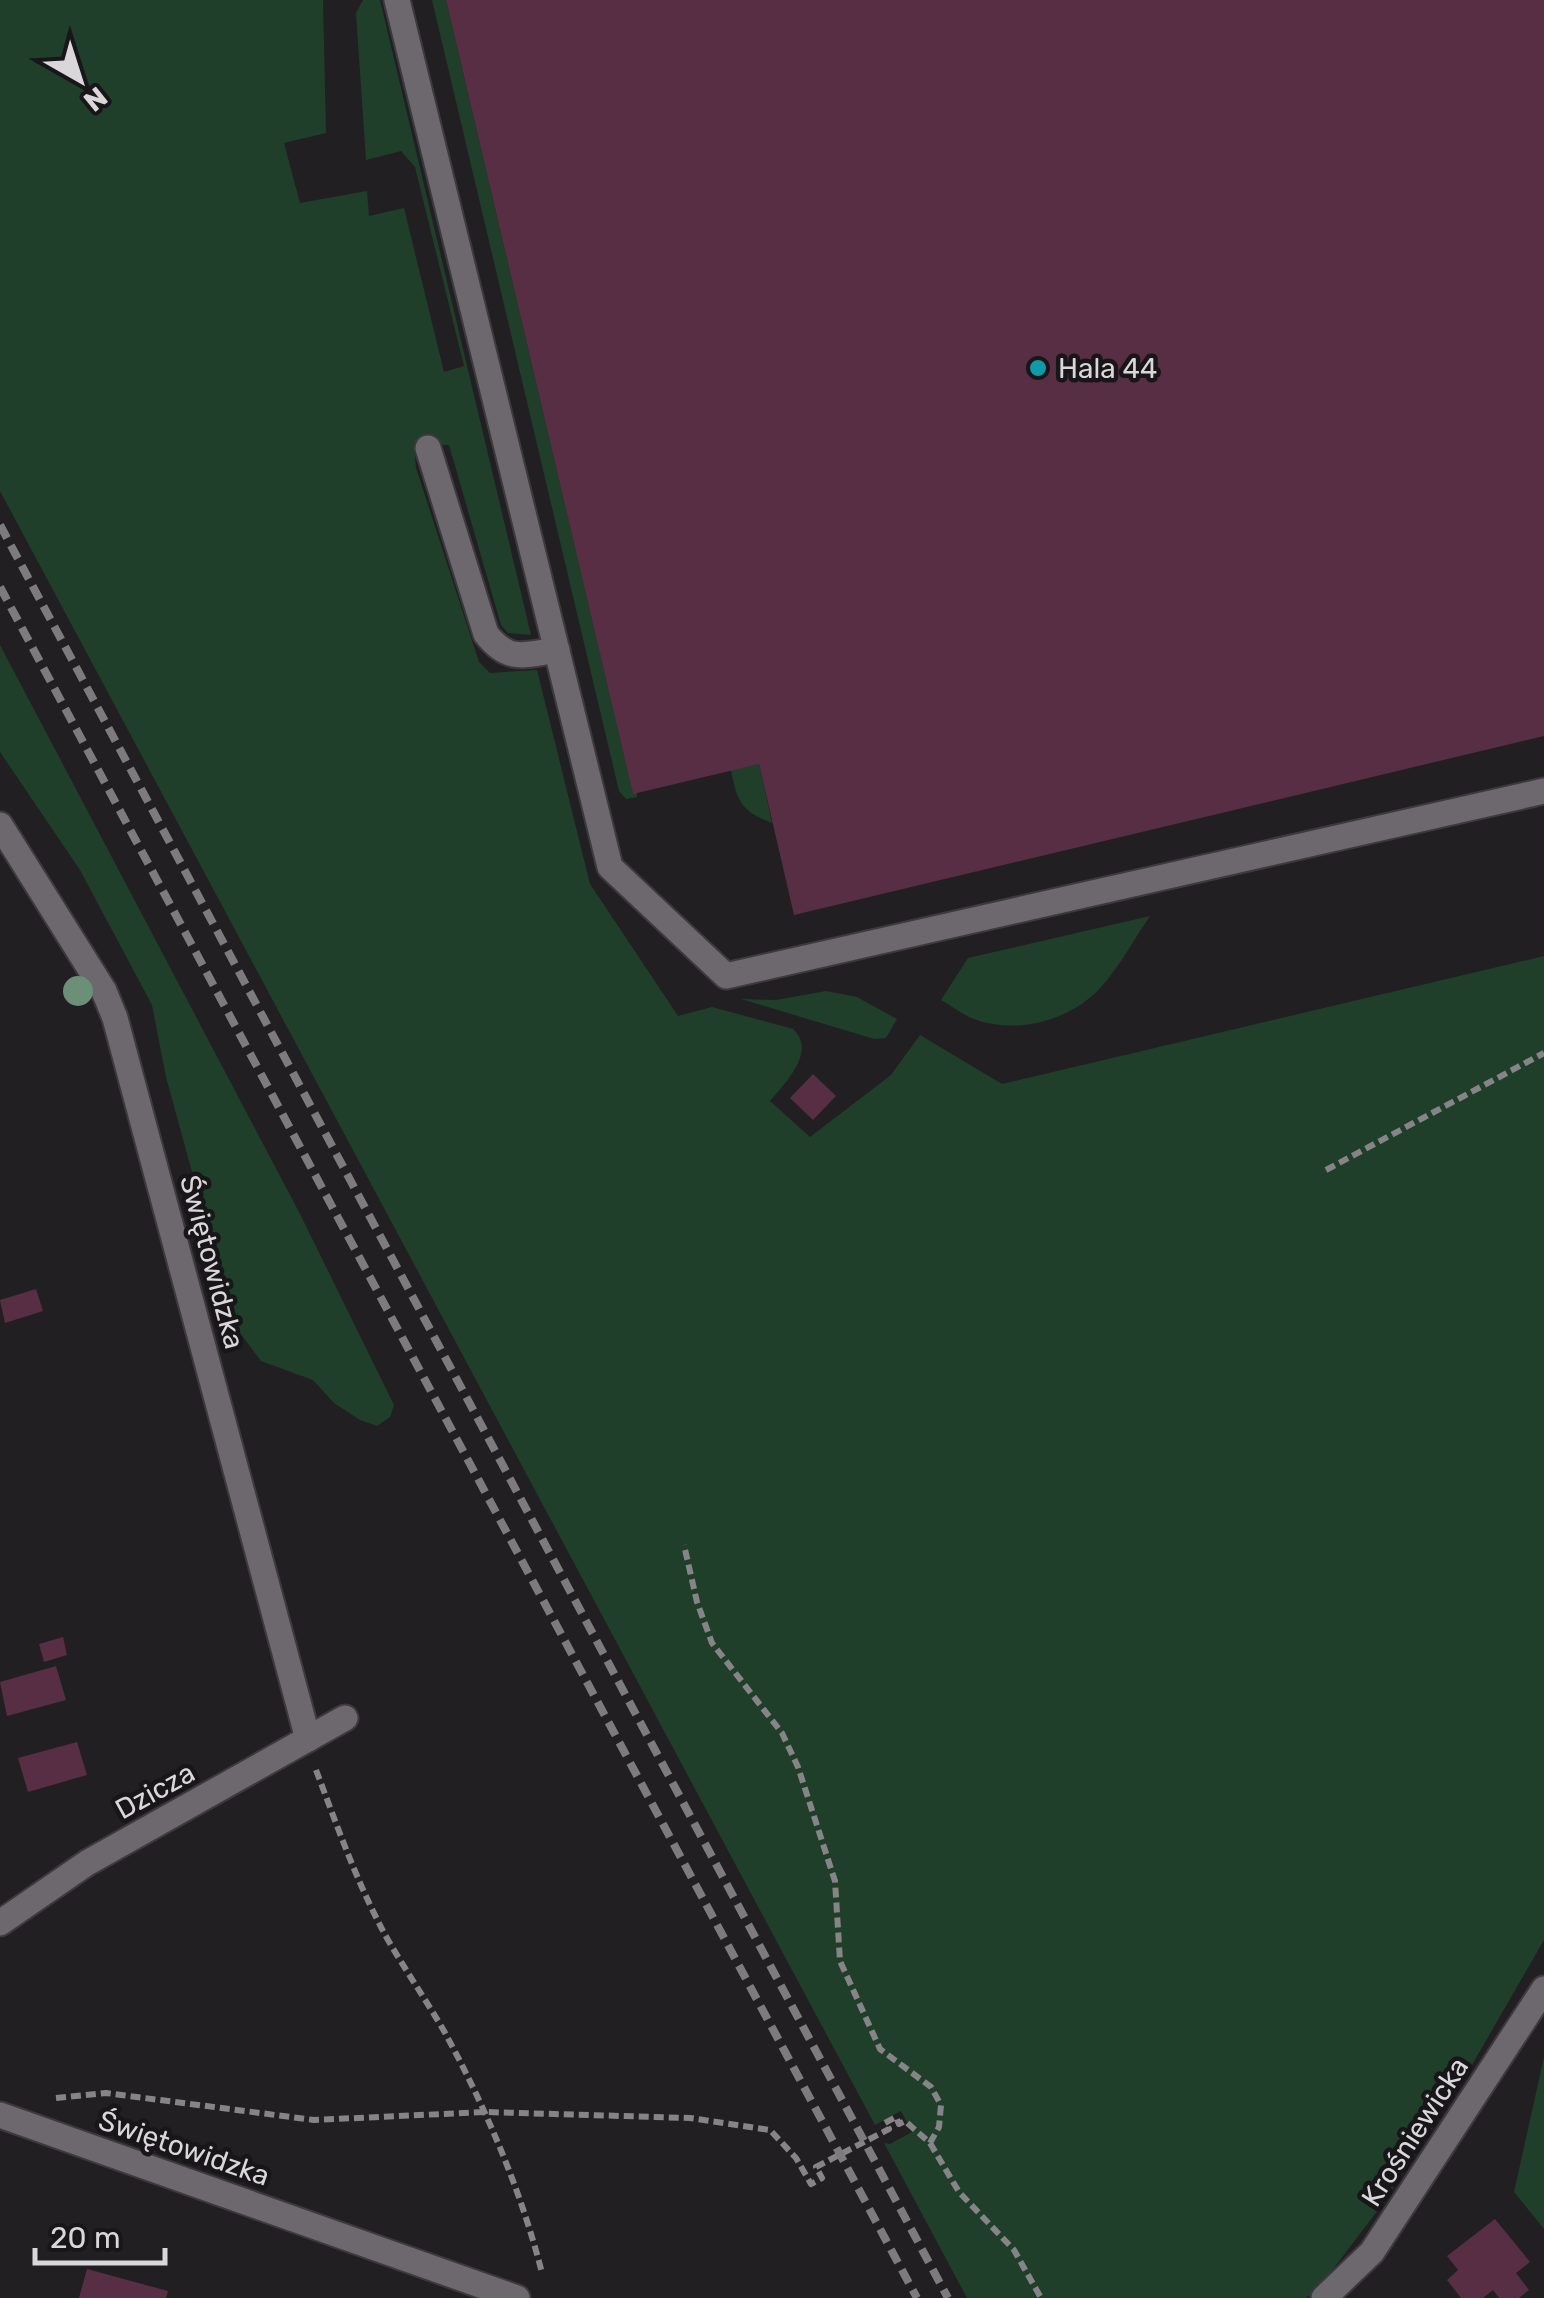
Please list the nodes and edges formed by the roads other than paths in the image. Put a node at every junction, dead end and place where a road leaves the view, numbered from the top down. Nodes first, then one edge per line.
1 (397, 0) edge
2 (428, 448) dead end
3 (557, 650) junction
4 (1544, 791) edge
5 (0, 824) edge
6 (345, 1718) dead end
7 (308, 1739) junction
8 (0, 1923) edge
9 (1544, 1989) edge
10 (0, 2115) edge
11 (517, 2298) edge
12 (1324, 2298) edge

1 - 3 street
2 - 3 street
3 - 4 street
5 - 7 street, Świętowidzka
6 - 7 street, Dzicza
7 - 8 street, Dzicza
9 - 12 street, Krośniewicka
10 - 11 street, Świętowidzka

